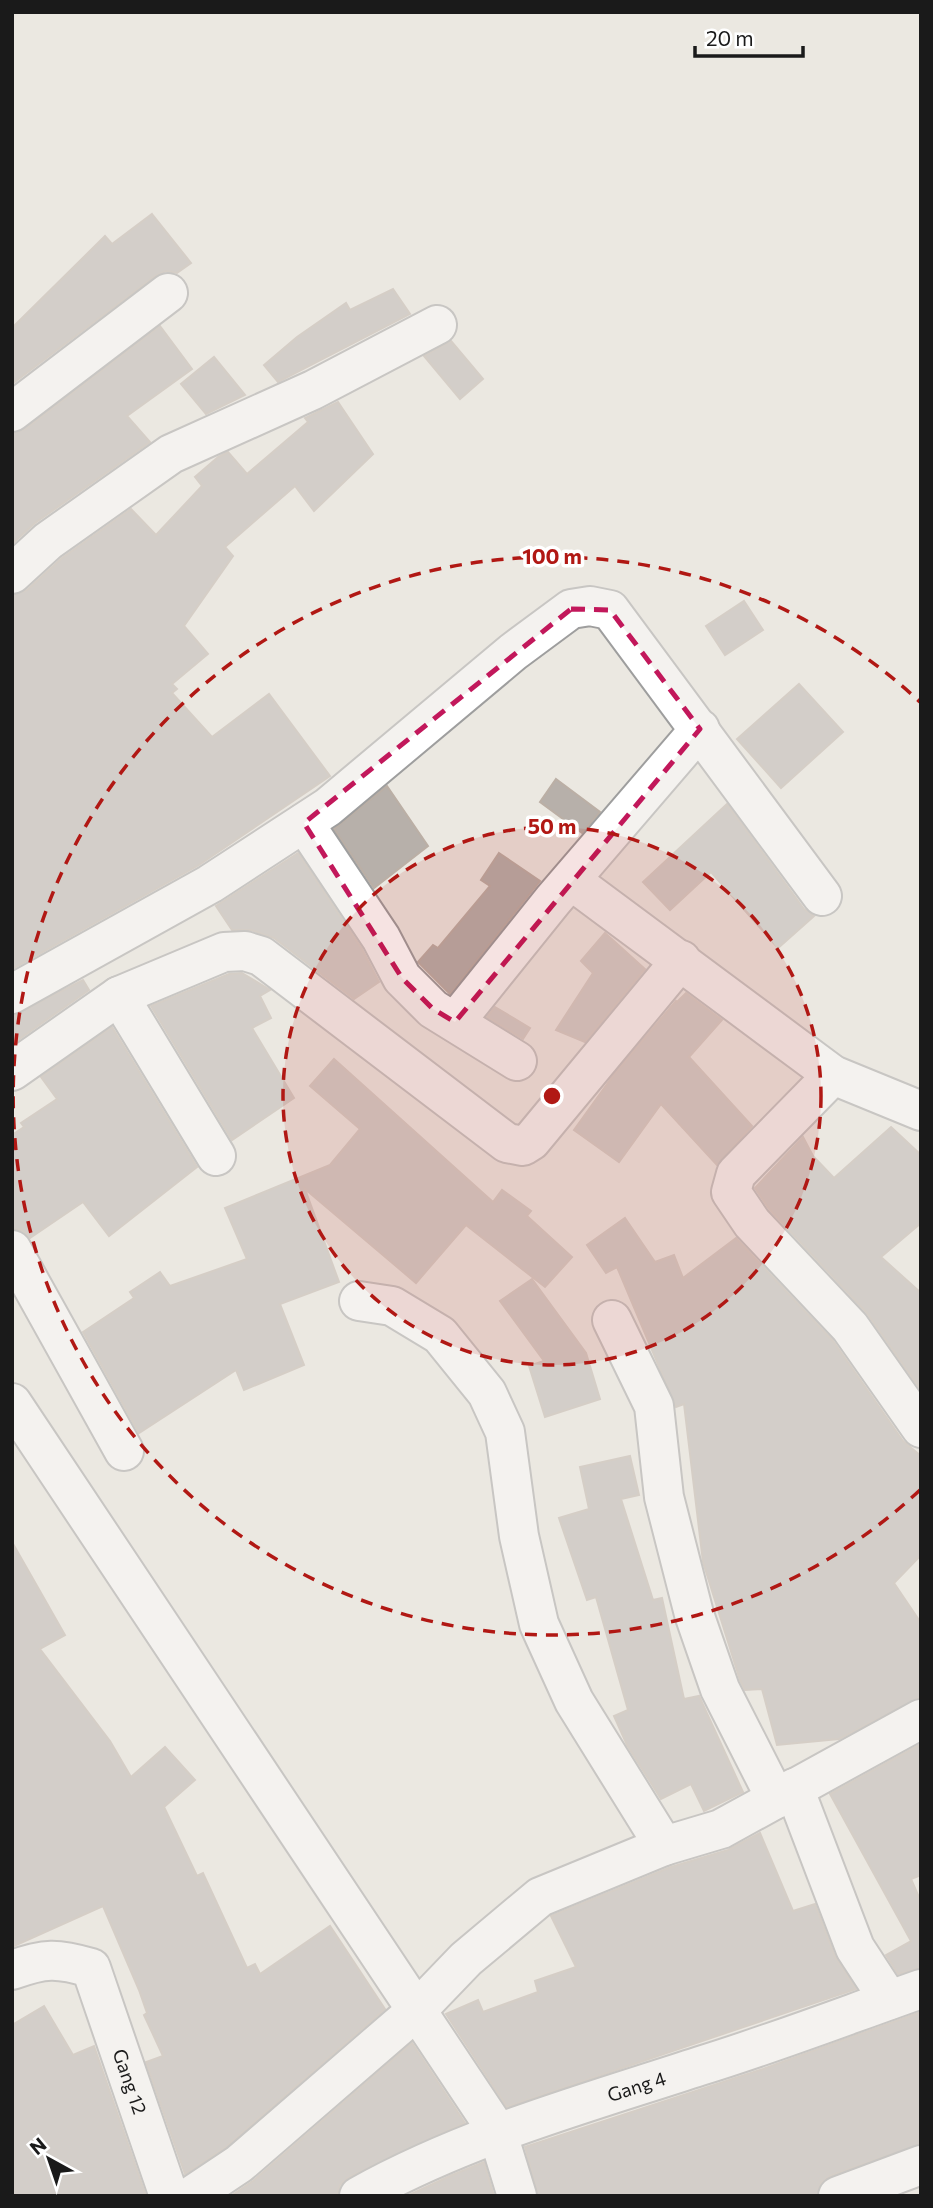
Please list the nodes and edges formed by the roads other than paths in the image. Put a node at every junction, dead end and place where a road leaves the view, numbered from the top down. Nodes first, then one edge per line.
1 (168, 293) dead end
2 (437, 325) dead end
3 (12, 412) edge
4 (12, 573) edge
5 (700, 729) junction
6 (304, 823) junction
7 (572, 881) junction
8 (822, 895) dead end
9 (681, 960) junction
10 (12, 993) edge
11 (119, 996) junction
12 (455, 1022) junction
13 (517, 1061) dead end
14 (12, 1071) edge
15 (833, 1075) junction
16 (921, 1111) edge
17 (216, 1156) dead end
18 (12, 1250) edge
19 (359, 1301) dead end
20 (612, 1320) dead end
21 (12, 1404) edge
22 (921, 1428) edge
23 (124, 1451) dead end
24 (921, 1719) edge
25 (785, 1794) junction
26 (664, 1846) junction
27 (12, 1970) edge
28 (905, 1994) edge
29 (416, 2011) junction
30 (497, 2131) junction
31 (921, 2165) edge
32 (169, 2196) edge
33 (191, 2196) edge
34 (359, 2196) edge
35 (517, 2196) edge
36 (838, 2196) edge

1 - 3 street
2 - 4 street
5 - 6 street
5 - 7 street
5 - 8 street
6 - 10 street
6 - 12 street
7 - 9 street
7 - 12 street
9 - 11 street
9 - 15 street
11 - 14 street
11 - 17 street
12 - 13 street
15 - 16 street
15 - 22 street
18 - 23 street
19 - 26 street
20 - 25 street
21 - 29 street
24 - 25 street
25 - 26 street
25 - 28 street
26 - 29 street
27 - 32 street, Gang 12
28 - 30 street, Gang 4
29 - 30 street
29 - 33 street
30 - 34 street, Gang 4
30 - 35 street
31 - 36 street

